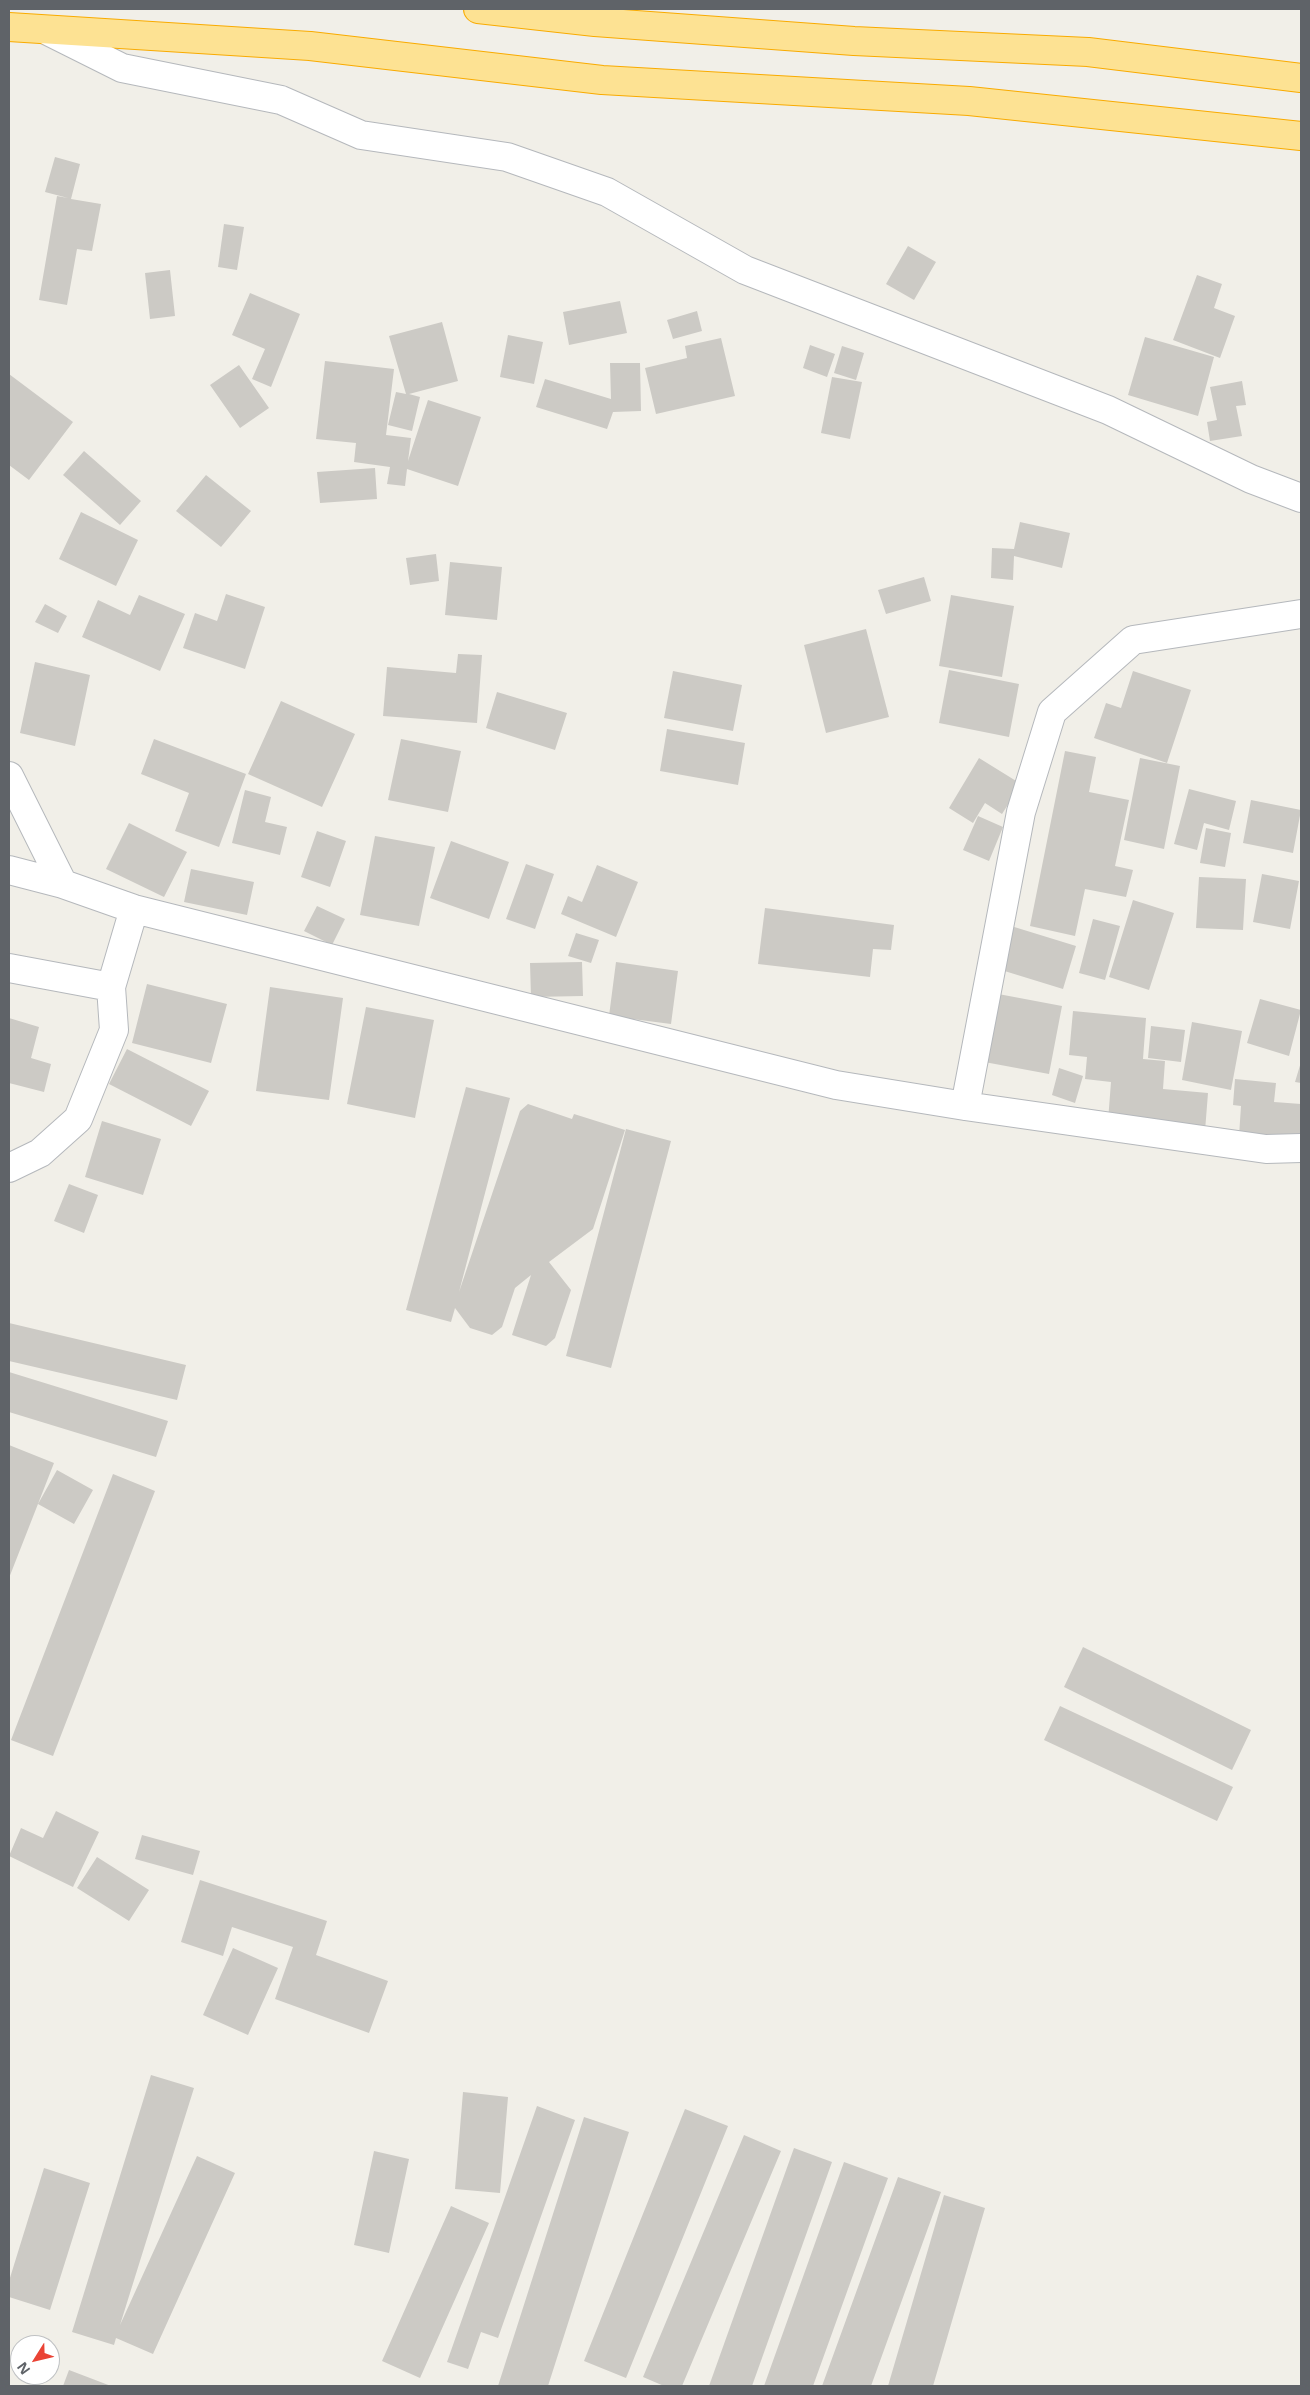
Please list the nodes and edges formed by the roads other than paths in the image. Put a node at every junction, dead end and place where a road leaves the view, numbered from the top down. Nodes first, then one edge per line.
1 (478, 9) edge
2 (9, 27) edge
3 (46, 30) junction
4 (1301, 78) edge
5 (1301, 136) edge
6 (1301, 498) edge
7 (1301, 614) edge
8 (9, 776) edge
9 (9, 870) edge
10 (63, 884) junction
11 (134, 909) junction
12 (9, 968) edge
13 (110, 987) junction
14 (965, 1106) junction
15 (1301, 1148) edge
16 (9, 1168) edge

1 - 4 highway
2 - 3 highway
3 - 5 highway
3 - 6 street
7 - 14 street
8 - 10 street
9 - 10 street
10 - 11 street
11 - 13 street
11 - 14 street
12 - 13 street
13 - 16 street
14 - 15 street

